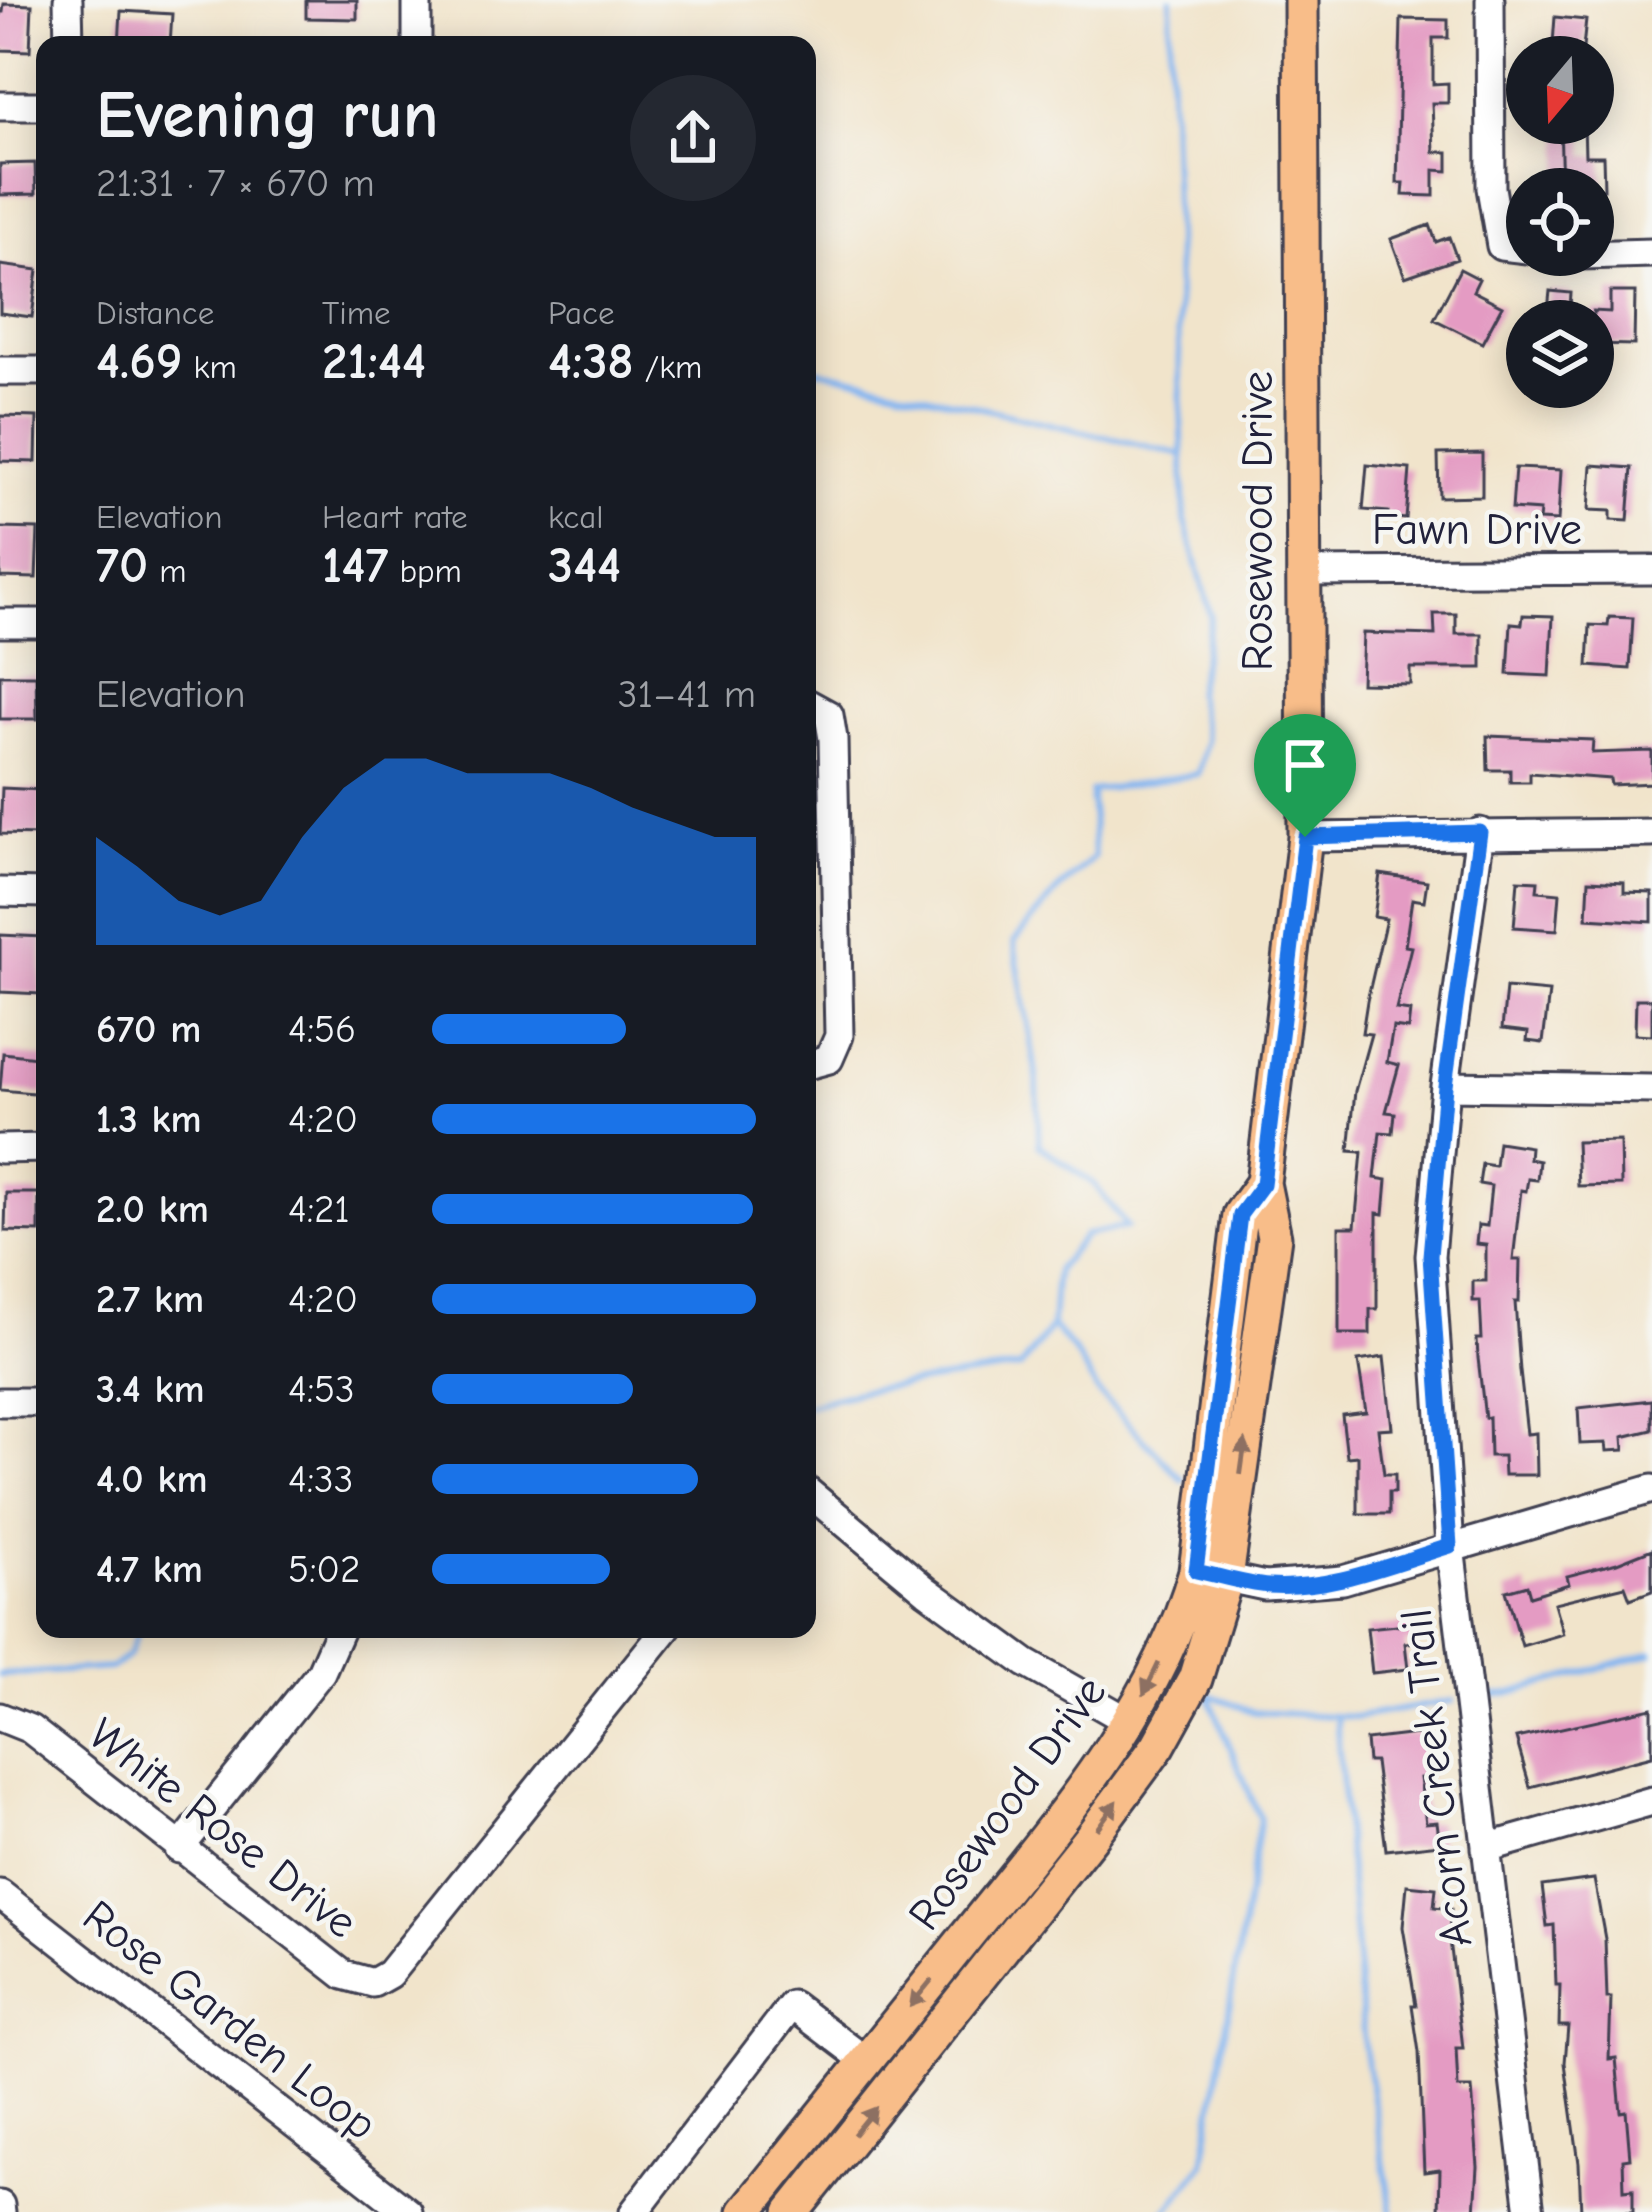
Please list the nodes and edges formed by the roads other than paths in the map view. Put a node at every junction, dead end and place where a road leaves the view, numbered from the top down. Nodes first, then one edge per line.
1 (68, 0) edge
2 (417, 0) edge
3 (1301, 0) edge
4 (1490, 0) edge
5 (69, 36) edge
6 (417, 36) edge
7 (0, 106) edge
8 (36, 106) edge
9 (1506, 246) edge
10 (1652, 253) edge
11 (1614, 254) edge
12 (0, 371) edge
13 (36, 371) edge
14 (1652, 570) edge
15 (1302, 572) junction
16 (0, 622) edge
17 (36, 623) edge
18 (816, 708) edge
19 (1480, 832) junction
20 (1652, 833) edge
21 (1305, 837) junction
22 (0, 892) edge
23 (36, 893) edge
24 (816, 1063) edge
25 (1445, 1086) junction
26 (1652, 1089) edge
27 (36, 1148) edge
28 (0, 1149) edge
29 (0, 1402) edge
30 (36, 1402) edge
31 (1652, 1489) edge
32 (816, 1498) edge
33 (1450, 1546) junction
34 (1211, 1575) junction
35 (336, 1638) edge
36 (659, 1638) edge
37 (0, 1718) edge
38 (1128, 1721) junction
39 (1652, 1801) edge
40 (1486, 1848) junction
41 (178, 1849) junction
42 (0, 1894) edge
43 (866, 2061) junction
44 (408, 2212) edge
45 (634, 2212) edge
46 (745, 2212) edge
47 (792, 2212) edge
48 (1529, 2212) edge

1 - 5 street
2 - 6 street
3 - 15 main road, Rosewood Drive
4 - 9 street
7 - 8 street
10 - 11 street
12 - 13 street
14 - 15 street, Fawn Drive
15 - 21 main road, Rosewood Drive
16 - 17 street
18 - 24 street
19 - 20 street
19 - 21 street
19 - 25 street, Acorn Creek Trail
21 - 34 main road, Rosewood Drive
22 - 23 street
25 - 26 street
25 - 33 street, Acorn Creek Trail
27 - 28 street
29 - 30 street
31 - 33 street
32 - 38 street
33 - 34 street
33 - 40 street, Acorn Creek Trail
34 -> 38 main road, Rosewood Drive
47 -> 34 main road, Rosewood Drive
35 - 41 street
36 - 41 street, White Rose Drive
37 - 41 street, White Rose Drive
38 -> 43 main road, Rosewood Drive
39 - 40 street
40 - 48 street, Acorn Creek Trail
42 - 44 street, Rose Garden Loop
43 - 45 street
43 - 46 main road, Rosewood Drive

